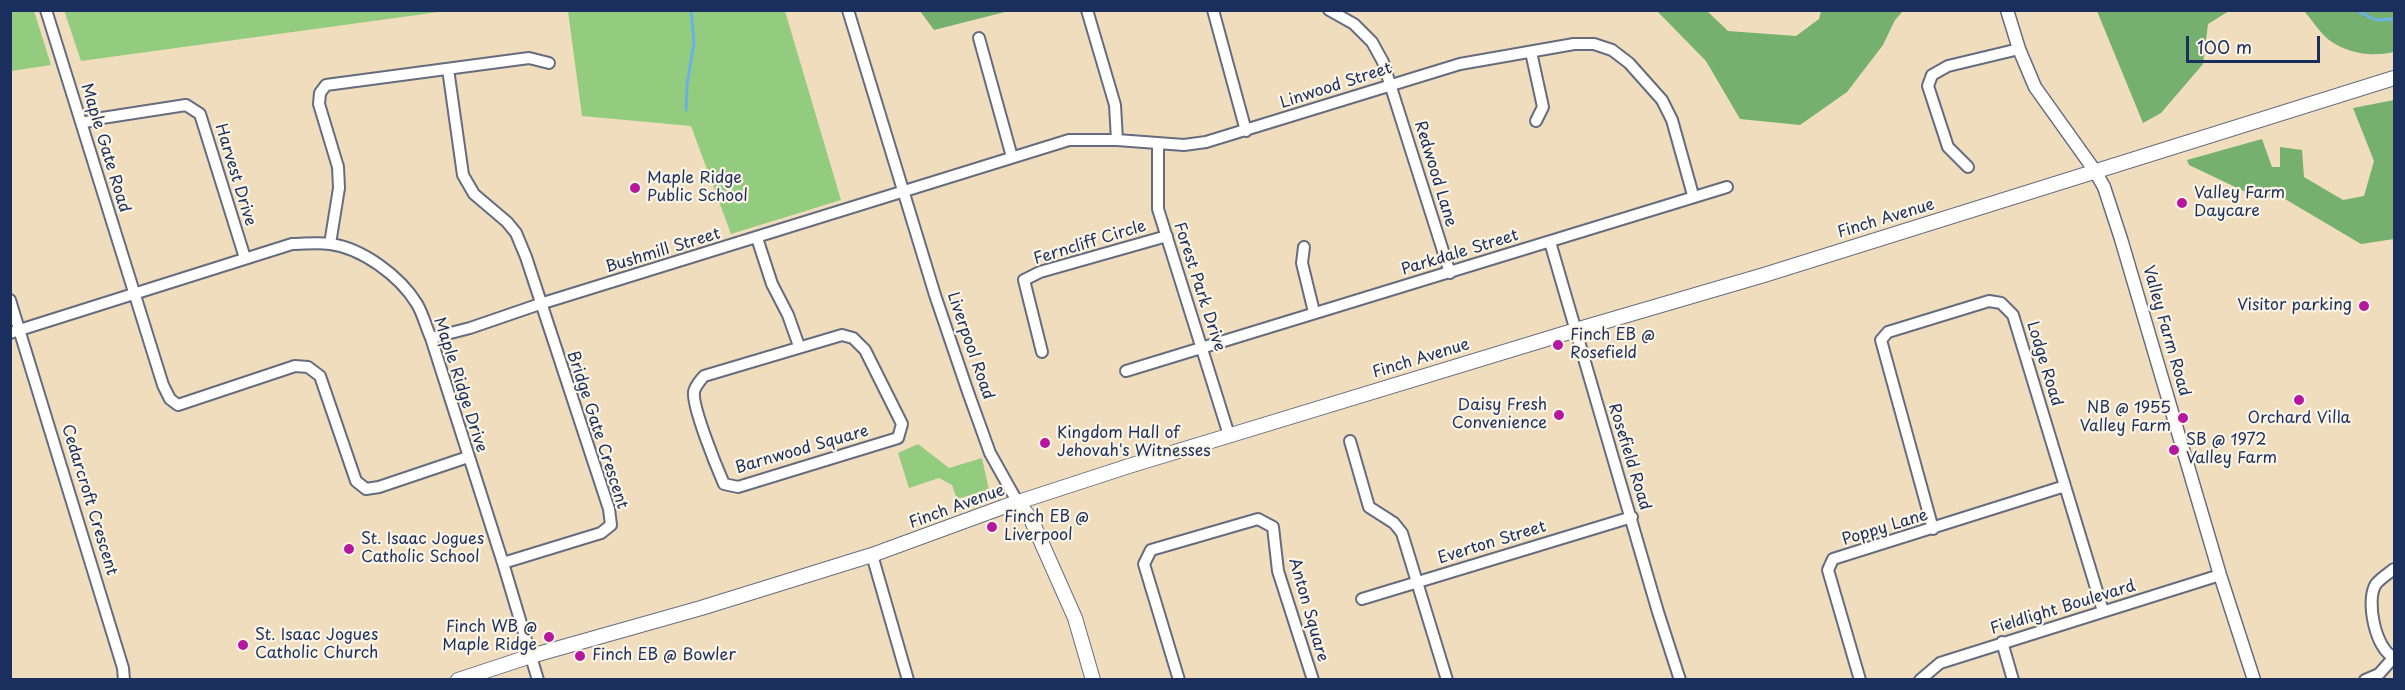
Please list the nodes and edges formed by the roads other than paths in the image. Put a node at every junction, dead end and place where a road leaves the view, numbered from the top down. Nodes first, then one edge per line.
1 (46, 10) edge
2 (848, 10) edge
3 (1087, 10) edge
4 (1213, 10) edge
5 (1329, 10) edge
6 (2007, 10) edge
7 (979, 38) dead end
8 (2019, 49) junction
9 (1531, 52) junction
10 (549, 63) dead end
11 (448, 69) junction
12 (2394, 78) edge
13 (1392, 84) junction
14 (1536, 121) dead end
15 (82, 123) junction
16 (1246, 131) junction
17 (1117, 140) junction
18 (1158, 144) junction
19 (1012, 157) junction
20 (1968, 167) dead end
21 (2095, 171) junction
22 (1727, 187) dead end
23 (904, 192) junction
24 (1693, 195) junction
25 (1167, 236) junction
26 (757, 237) junction
27 (1550, 242) junction
28 (330, 244) junction
29 (1304, 247) dead end
30 (245, 258) junction
31 (1450, 273) junction
32 (135, 294) junction
33 (10, 300) edge
34 (540, 304) junction
35 (1314, 312) junction
36 (1575, 330) junction
37 (15, 332) edge
38 (431, 338) junction
39 (799, 346) junction
40 (1202, 348) junction
41 (1042, 352) dead end
42 (1126, 371) dead end
43 (1229, 435) junction
44 (1350, 441) dead end
45 (468, 457) junction
46 (2065, 486) junction
47 (1018, 503) junction
48 (1632, 517) junction
49 (1934, 529) junction
50 (872, 555) junction
51 (503, 562) junction
52 (2394, 568) edge
53 (2220, 575) junction
54 (1418, 582) junction
55 (1362, 599) dead end
56 (2103, 610) junction
57 (2002, 642) junction
58 (531, 656) junction
59 (2394, 657) edge
60 (124, 680) edge
61 (458, 680) edge
62 (538, 680) edge
63 (908, 680) edge
64 (1093, 680) edge
65 (1179, 680) edge
66 (1313, 680) edge
67 (1447, 680) edge
68 (1680, 680) edge
69 (1860, 680) edge
70 (1920, 680) edge
71 (2013, 680) edge
72 (2254, 680) edge
73 (2365, 680) edge

1 - 15 street, Maple Gate Road
2 - 23 street, Liverpool Road
3 - 17 street
4 - 16 street
5 - 13 street, Redwood Lane
6 - 8 street, Valley Farm Road
7 - 19 street
8 - 20 street
8 - 21 street, Valley Farm Road
9 - 13 street, Linwood Street
9 - 14 street
9 - 24 street, Linwood Street
10 - 11 street
11 - 28 street
11 - 34 street
12 - 21 main road, Finch Avenue
13 - 16 street, Linwood Street
13 - 31 street, Redwood Lane
15 - 30 street, Harvest Drive
15 - 32 street, Maple Gate Road
16 - 18 street, Linwood Street
17 - 18 street, Linwood Street
17 - 19 street, Linwood Street
18 - 25 street, Forest Park Drive
19 - 23 street, Linwood Street
21 - 36 main road, Finch Avenue
21 - 53 street, Valley Farm Road
22 - 24 street, Parkdale Street
23 - 26 street, Bushmill Street
23 - 47 street, Liverpool Road
24 - 27 street, Parkdale Street
25 - 40 street, Forest Park Drive
25 - 41 street, Ferncliff Circle
26 - 34 street, Bushmill Street
26 - 39 street
27 - 31 street, Parkdale Street
27 - 36 street, Rosefield Road
28 - 30 street, Maple Ridge Drive
28 - 38 street, Maple Ridge Drive
29 - 35 street
30 - 32 street, Maple Ridge Drive
31 - 35 street, Parkdale Street
32 - 37 street, Maple Ridge Drive
32 - 45 street, Maple Gate Road
33 - 37 street, Cedarcroft Crescent
34 - 38 street, Bushmill Street
34 - 51 street, Bridge Gate Crescent
35 - 40 street, Parkdale Street
36 - 43 main road, Finch Avenue
36 - 48 street, Rosefield Road
37 - 60 street, Cedarcroft Crescent
38 - 45 street, Maple Ridge Drive
39 - 39 street, Barnwood Square
40 - 42 street
40 - 43 street, Forest Park Drive
43 - 47 main road, Finch Avenue
44 - 54 street
45 - 51 street, Maple Ridge Drive
46 - 49 street, Poppy Lane
46 - 49 street, Lodge Road
46 - 56 street, Lodge Road
47 - 50 main road, Finch Avenue
47 - 64 main road, Liverpool Road
48 - 54 street, Everton Street
48 - 68 street, Rosefield Road
49 - 69 street, Poppy Lane
50 - 58 main road, Finch Avenue
50 - 63 street
51 - 58 street, Maple Ridge Drive
52 - 59 street
53 - 56 street, Fieldlight Boulevard
53 - 72 street, Valley Farm Road
54 - 55 street, Everton Street
54 - 67 street
56 - 57 street, Fieldlight Boulevard
57 - 70 street, Fieldlight Boulevard
57 - 71 street
58 - 61 main road, Finch Avenue
58 - 62 street, Maple Ridge Drive
59 - 73 street
65 - 66 street, Anton Square

